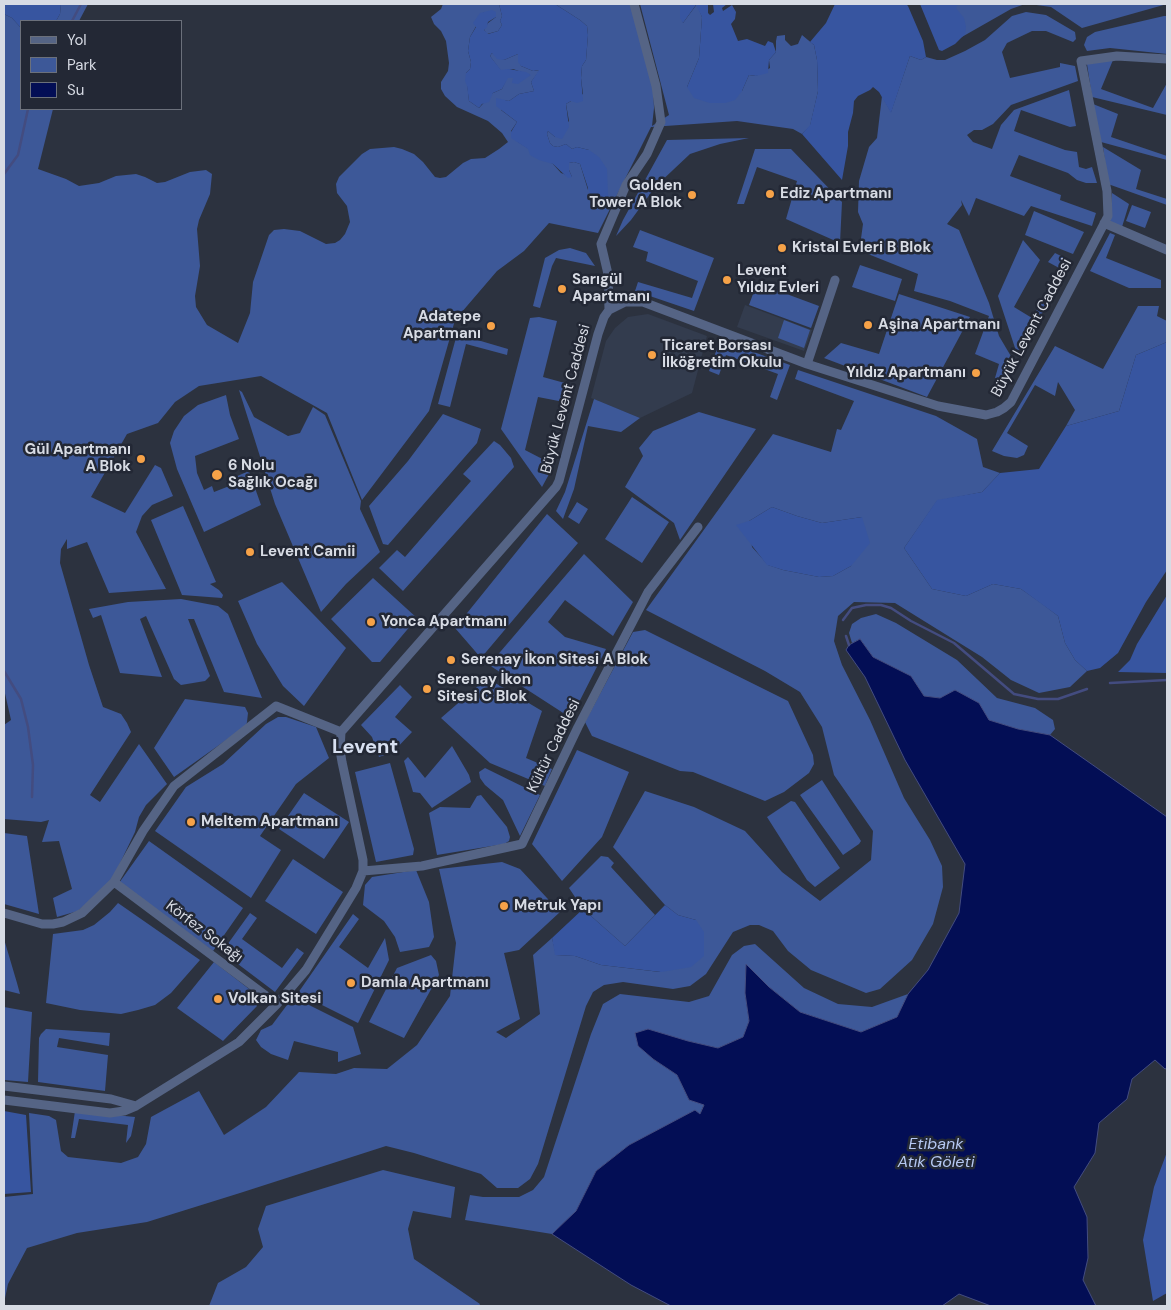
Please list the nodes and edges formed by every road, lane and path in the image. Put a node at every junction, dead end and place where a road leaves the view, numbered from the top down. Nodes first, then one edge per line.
1 (634, 4) edge
2 (1167, 59) edge
3 (1104, 223) junction
4 (1167, 250) edge
5 (835, 280) dead end
6 (609, 310) junction
7 (807, 364) junction
8 (698, 526) dead end
9 (341, 732) junction
10 (363, 871) junction
11 (114, 882) junction
12 (4, 912) edge
13 (277, 1004) junction
14 (4, 1086) edge
15 (4, 1100) edge
16 (136, 1106) junction

1 - 6 street
2 - 3 street, Büyük Levent Caddesi
3 - 4 street
3 - 7 street, Büyük Levent Caddesi
5 - 7 street
6 - 7 street, Büyük Levent Caddesi
6 - 9 street, Büyük Levent Caddesi
8 - 10 street, Kültür Caddesi
9 - 10 street
9 - 11 street
10 - 13 street
11 - 12 street
11 - 13 street, Körfez Sokağı
13 - 16 street
14 - 16 street
15 - 16 street

